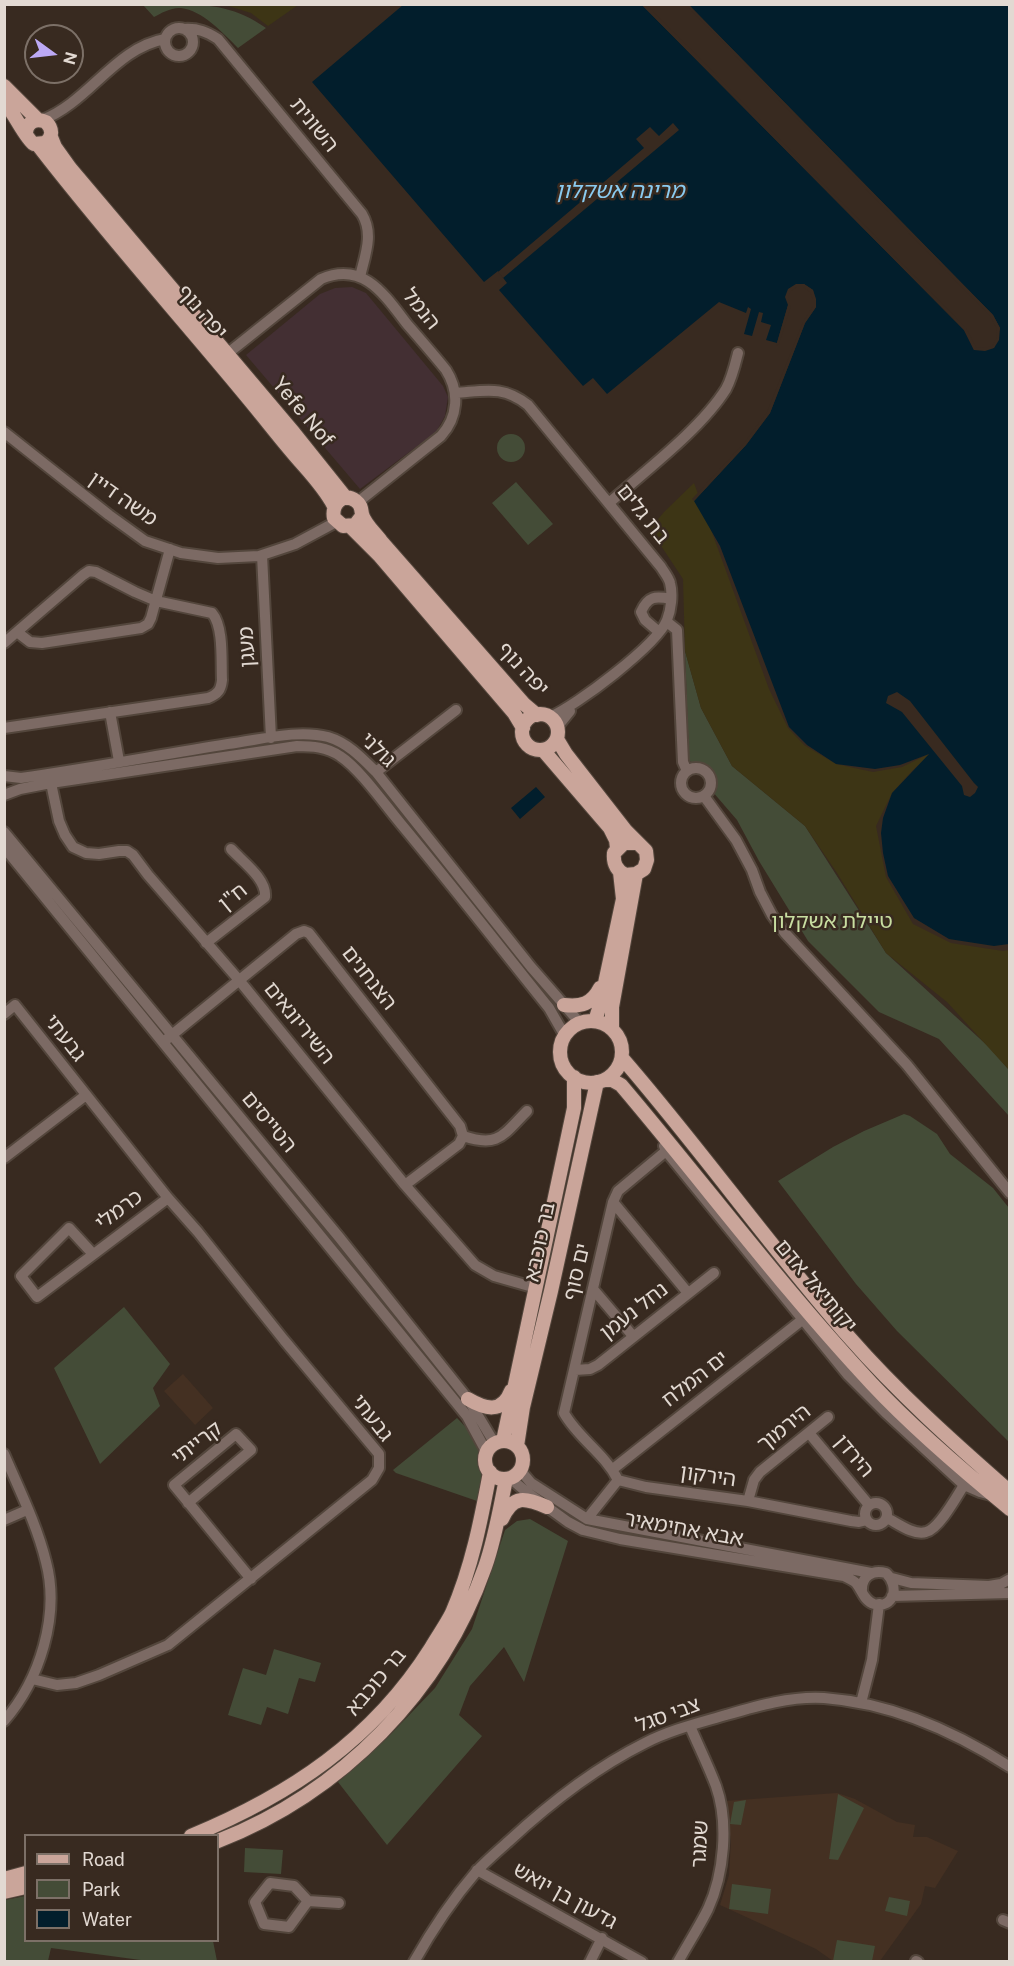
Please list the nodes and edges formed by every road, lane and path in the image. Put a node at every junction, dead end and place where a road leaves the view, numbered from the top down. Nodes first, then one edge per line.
1 (184, 28) junction
2 (165, 39) junction
3 (4, 86) edge
4 (4, 102) edge
5 (45, 127) junction
6 (26, 134) junction
7 (38, 145) junction
8 (360, 277) junction
9 (227, 354) junction
10 (738, 354) dead end
11 (225, 370) junction
12 (455, 393) junction
13 (4, 432) edge
14 (609, 503) junction
15 (350, 505) junction
16 (336, 522) junction
17 (351, 527) junction
18 (170, 549) junction
19 (262, 555) junction
20 (671, 599) junction
21 (156, 601) junction
22 (667, 622) junction
23 (17, 632) junction
24 (659, 632) junction
25 (4, 643) edge
26 (456, 710) dead end
27 (110, 712) junction
28 (550, 724) junction
29 (4, 728) edge
30 (523, 728) junction
31 (271, 738) junction
32 (543, 750) junction
33 (119, 761) junction
34 (687, 771) junction
35 (376, 772) junction
36 (4, 776) edge
37 (51, 783) junction
38 (4, 795) edge
39 (704, 796) junction
40 (4, 832) edge
41 (637, 843) junction
42 (4, 847) edge
43 (617, 848) junction
44 (231, 849) dead end
45 (620, 872) junction
46 (636, 874) junction
47 (206, 943) junction
48 (607, 972) junction
49 (239, 980) junction
50 (564, 1005) junction
51 (4, 1014) edge
52 (595, 1021) junction
53 (580, 1023) junction
54 (612, 1028) junction
55 (171, 1035) junction
56 (565, 1036) junction
57 (162, 1042) junction
58 (622, 1058) junction
59 (574, 1077) junction
60 (601, 1081) junction
61 (86, 1095) junction
62 (527, 1111) dead end
63 (654, 1124) junction
64 (463, 1136) junction
65 (666, 1151) junction
66 (4, 1158) edge
67 (405, 1185) junction
68 (1010, 1193) edge
69 (168, 1198) junction
70 (613, 1202) junction
71 (93, 1254) junction
72 (714, 1273) dead end
73 (536, 1288) junction
74 (593, 1289) junction
75 (688, 1293) junction
76 (802, 1320) junction
77 (633, 1336) junction
78 (575, 1370) junction
79 (519, 1373) junction
80 (468, 1399) junction
81 (828, 1417) dead end
82 (809, 1433) junction
83 (495, 1446) junction
84 (517, 1446) junction
85 (4, 1454) edge
86 (612, 1469) junction
87 (490, 1472) junction
88 (512, 1476) junction
89 (618, 1480) junction
90 (964, 1485) junction
91 (1010, 1492) edge
92 (994, 1496) junction
93 (748, 1501) junction
94 (188, 1503) junction
95 (869, 1505) junction
96 (547, 1507) junction
97 (1010, 1509) edge
98 (27, 1510) junction
99 (886, 1518) junction
100 (587, 1519) junction
101 (4, 1520) edge
102 (867, 1520) junction
103 (493, 1540) junction
104 (871, 1573) junction
105 (891, 1578) junction
106 (1010, 1579) edge
107 (251, 1580) junction
108 (862, 1591) junction
109 (1010, 1593) edge
110 (892, 1596) junction
111 (879, 1604) junction
112 (32, 1679) junction
113 (861, 1703) junction
114 (4, 1721) edge
115 (690, 1726) junction
116 (1010, 1767) edge
117 (196, 1834) edge
118 (219, 1841) edge
119 (477, 1870) junction
120 (24, 1874) edge
121 (4, 1879) edge
122 (24, 1887) edge
123 (4, 1892) edge
124 (308, 1901) junction
125 (339, 1903) dead end
126 (602, 1938) junction
127 (641, 1960) edge
128 (414, 1962) edge
129 (590, 1962) edge
130 (678, 1962) edge

1 - 2 street
1 - 2 street
1 - 8 street, השונית
2 - 5 street
3 - 5 main road, יפה נוף
4 - 6 main road
5 - 6 main road
5 - 7 main road
5 - 9 main road, יפה נוף
6 - 7 main road
7 - 11 main road, יפה נוף
8 - 9 street
8 - 12 street, הנמל
9 - 11 street
9 - 15 main road, Yefe Nof
10 - 14 street
11 - 15 main road, יפה נוף
12 - 14 street, בת גלים
12 - 15 street
13 - 18 street, משה דיין
14 - 20 street, בת גלים
15 - 16 main road, יפה נוף
15 - 17 main road
15 - 28 main road, יפה נוף
16 - 17 main road, יפה נוף
16 - 19 street, משה דיין
17 - 30 main road, יפה נוף
18 - 19 street, משה דיין
18 - 21 street
19 - 31 street, מעגן
20 - 22 street, בת גלים
20 - 24 street
21 - 23 street
21 - 23 street
21 - 27 street
22 - 24 street, בת גלים
22 - 34 street
23 - 25 street
24 - 28 street, בת גלים
26 - 35 street
27 - 29 street
27 - 33 street
28 - 30 main road
28 - 32 main road
28 - 41 main road, יפה נוף
30 - 32 main road
31 - 33 street, גולני
31 - 35 street, גולני
32 - 43 main road
33 - 36 street, גולני
34 - 39 street
34 - 39 street
35 - 50 street, גולני
37 - 38 street, גולני
37 - 47 street, השיריונאים
37 - 56 street, גולני
39 - 68 street
40 - 55 street, הטייסים
41 - 43 main road
41 - 46 main road
42 - 57 street, הטייסים
43 - 45 main road
44 - 47 street, ח"ן
45 - 46 main road
45 - 48 main road
46 - 54 main road
47 - 49 street, השיריונאים
48 - 50 main road
48 - 52 main road
49 - 55 street, הצנחנים
49 - 64 street, הצנחנים
49 - 67 street, השיריונאים
50 - 53 street, גולני
51 - 61 street, גבעתי
52 - 53 main road
52 - 54 main road
53 - 56 main road
54 - 58 main road
55 - 57 street, הצנחנים
55 - 80 street, הטייסים
56 - 59 main road
57 - 83 street, הטייסים
58 - 60 main road
58 - 91 main road, יקותיאל אדם
59 - 60 main road
59 - 73 main road, בר כוכבא
60 - 63 main road, יקותיאל אדם
60 - 84 main road, בר כוכבא
61 - 66 street
61 - 69 street, גבעתי
62 - 64 street
63 - 65 street
63 - 92 main road, יקותיאל אדם
64 - 67 street
65 - 70 street, ים סוף
65 - 76 street
67 - 73 street, השיריונאים
69 - 71 street, כרמלי
69 - 107 street, גבעתי
70 - 74 street, ים סוף
70 - 75 street
71 - 71 street, כרמלי
72 - 75 street, נחל נעמן
73 - 79 main road, בר כוכבא
74 - 77 street
74 - 78 street, ים סוף
75 - 77 street, נחל נעמן
76 - 86 street, ים המלח
76 - 90 street
77 - 78 street, נחל נעמן
78 - 86 street, ים סוף
79 - 80 main road
79 - 83 main road, בר כוכבא
80 - 83 street, הטייסים
81 - 82 street, הירמוך
82 - 93 street, הירמוך
82 - 95 street, הירדן
83 - 84 main road
83 - 87 main road
84 - 88 main road
85 - 98 street
86 - 89 street
87 - 88 main road
87 - 117 main road, בר כוכבא
88 - 96 street, אבא אחימאיר
88 - 100 street, אבא אחימאיר
88 - 103 main road, בר כוכבא
89 - 93 street, הירקון
89 - 100 street
90 - 92 street
90 - 99 street
92 - 97 main road, יקותיאל אדם
93 - 102 street, הירקון
94 - 94 street, קרייתי
94 - 107 street, קרייתי
95 - 99 street
95 - 102 street
96 - 103 main road
96 - 108 street, אבא אחימאיר
98 - 101 street
98 - 112 street
99 - 102 street
100 - 104 street, אבא אחימאיר
103 - 118 main road, בר כוכבא
104 - 105 street
104 - 108 street
105 - 106 street
105 - 110 street
107 - 112 street, גבעתי
108 - 111 street
109 - 110 street
110 - 111 street
111 - 113 street
112 - 114 street
113 - 115 street, צבי סגל
113 - 116 street, צבי סגל
115 - 119 street, צבי סגל
115 - 130 street, שמגר
119 - 126 street, גדעון בן יואש
119 - 128 street, צבי סגל
120 - 121 main road
122 - 123 main road
124 - 124 street
124 - 125 street
126 - 127 street, גדעון בן יואש
126 - 129 street

